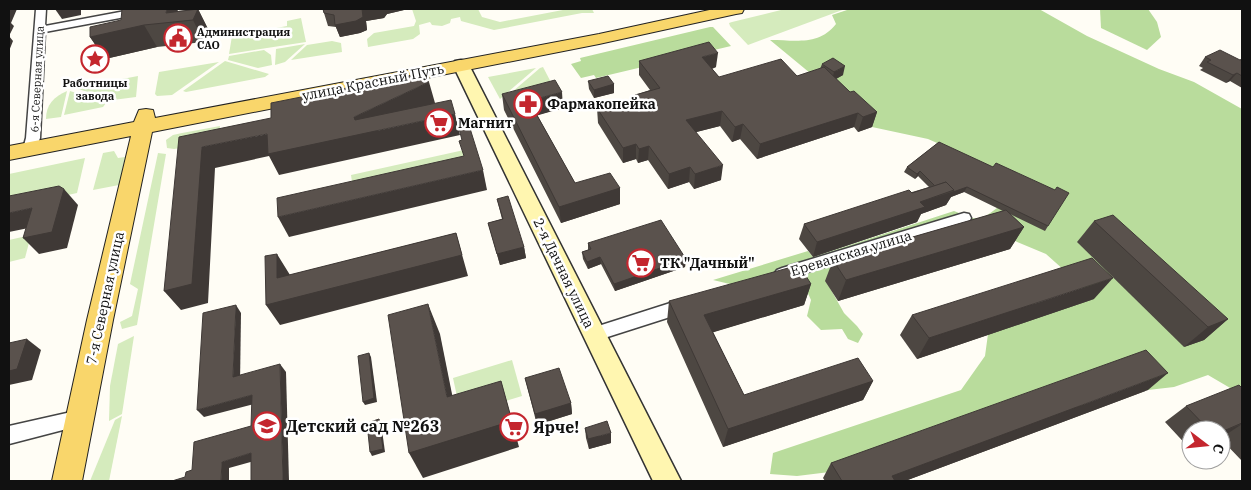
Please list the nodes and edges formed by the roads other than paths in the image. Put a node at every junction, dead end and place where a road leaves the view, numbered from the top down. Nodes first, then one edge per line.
1 (41, 9) edge
2 (152, 9) edge
3 (736, 9) edge
4 (704, 11) edge
5 (40, 30) junction
6 (461, 65) junction
7 (144, 121) junction
8 (9, 142) edge
9 (32, 143) junction
10 (9, 153) edge
11 (964, 218) dead end
12 (764, 280) edge
13 (700, 301) edge
14 (594, 334) junction
15 (80, 418) junction
16 (9, 435) edge
17 (67, 481) edge
18 (667, 481) edge

1 - 5 street, 6-я Северная улица
2 - 5 street
3 - 4 main road, улица Красный Путь
4 - 6 main road, улица Красный Путь
4 - 7 main road, улица Красный Путь
5 - 9 street, 6-я Северная улица
6 - 7 main road, улица Красный Путь
6 - 14 street, 2-я Дачная улица
7 - 9 main road, улица Красный Путь
7 - 15 main road, 7-я Северная улица
8 - 9 main road, улица Красный Путь
9 - 10 main road, улица Красный Путь
11 - 12 street, Ереванская улица
13 - 14 street
14 - 18 street, 2-я Дачная улица
15 - 16 street
15 - 17 main road, 7-я Северная улица

